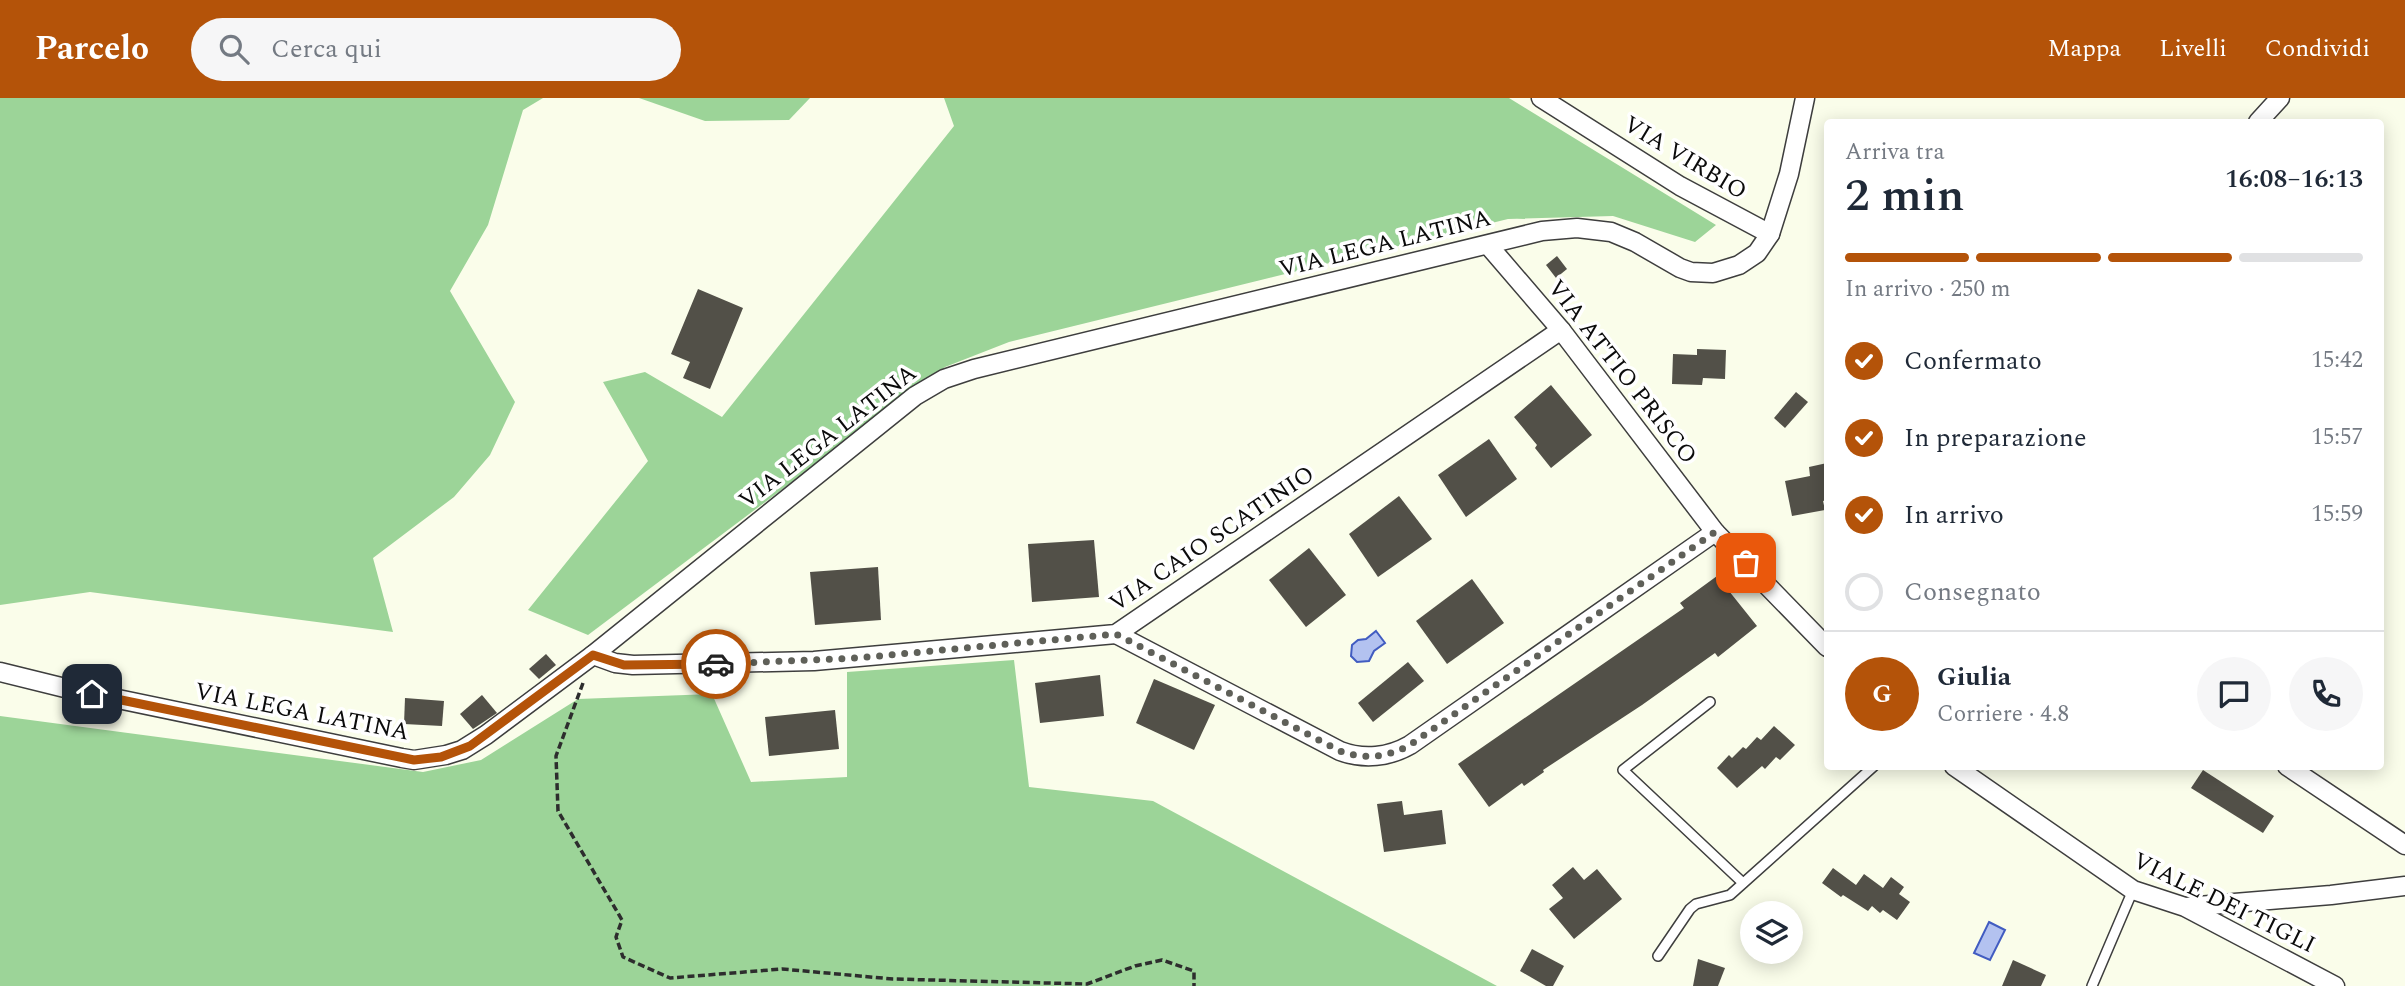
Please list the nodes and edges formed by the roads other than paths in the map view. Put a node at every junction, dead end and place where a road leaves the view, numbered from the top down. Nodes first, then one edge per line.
1 (1541, 98) edge
2 (1805, 98) edge
3 (2280, 98) edge
4 (2261, 119) edge
5 (1770, 234) junction
6 (1488, 245) junction
7 (1561, 330) junction
8 (1715, 532) junction
9 (1116, 634) junction
10 (1824, 644) edge
11 (593, 655) junction
12 (0, 672) edge
13 (1710, 702) dead end
14 (1870, 770) edge
15 (1960, 770) edge
16 (2293, 770) edge
17 (2405, 845) edge
18 (1743, 883) junction
19 (2405, 886) edge
20 (2133, 890) junction
21 (2185, 907) junction
22 (1658, 956) dead end
23 (2092, 986) edge
24 (2335, 986) edge

1 - 5 street, VIA VIRBIO
2 - 5 street
3 - 4 street
5 - 6 street, VIA LEGA LATINA
6 - 7 street, VIA ATTIO PRISCO
6 - 11 street, VIA LEGA LATINA
7 - 8 street, VIA ATTIO PRISCO
7 - 9 street, VIA CAIO SCATINIO
8 - 9 street
8 - 10 street
9 - 11 street, VIA CAIO SCATINIO
11 - 12 street, VIA LEGA LATINA
13 - 18 lane
14 - 18 lane
15 - 20 street, VIALE DEI TIGLI
16 - 17 street
18 - 22 lane
19 - 21 street
20 - 21 street, VIALE DEI TIGLI
20 - 23 lane
21 - 24 street, VIALE DEI TIGLI

